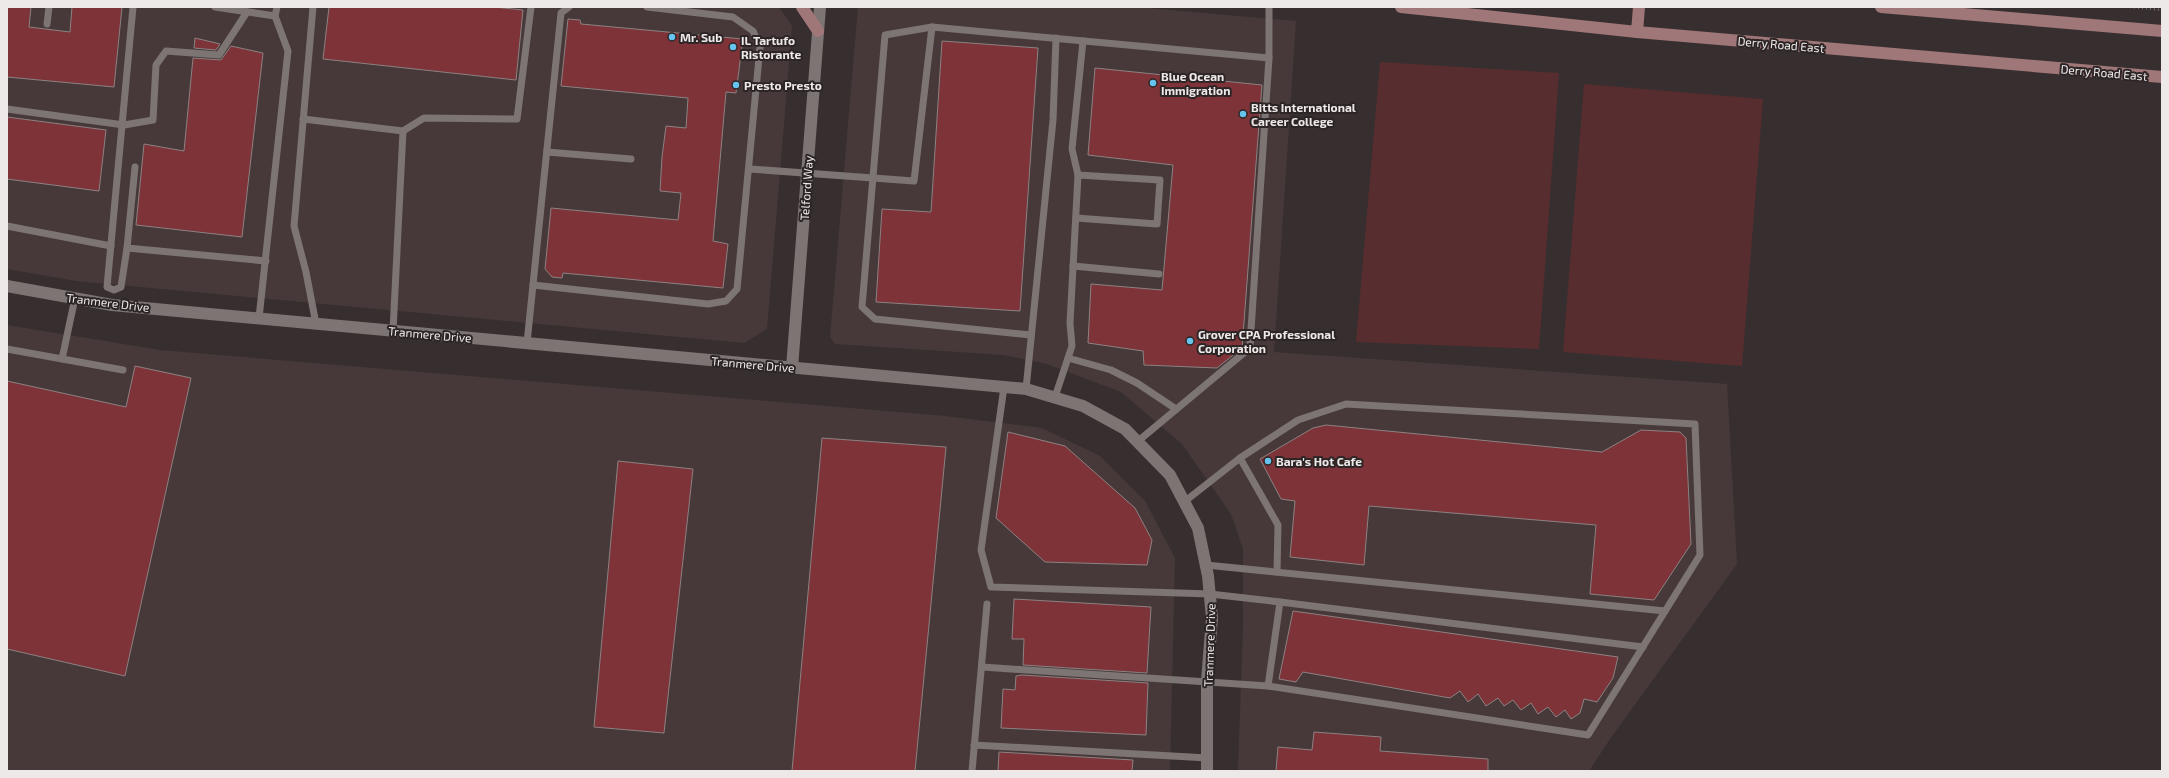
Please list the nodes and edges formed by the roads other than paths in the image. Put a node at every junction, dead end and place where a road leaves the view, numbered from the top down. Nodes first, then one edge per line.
1 (49, 7) edge
2 (133, 7) edge
3 (215, 7) edge
4 (277, 7) edge
5 (313, 7) edge
6 (531, 7) edge
7 (569, 7) edge
8 (647, 7) edge
9 (802, 7) edge
10 (820, 7) edge
11 (1269, 7) edge
12 (1401, 7) edge
13 (1639, 7) edge
14 (1881, 7) edge
15 (247, 12) junction
16 (275, 16) junction
17 (47, 24) dead end
18 (932, 27) junction
19 (818, 31) junction
20 (1637, 32) junction
21 (2162, 32) edge
22 (1056, 38) junction
23 (1083, 41) junction
24 (1269, 58) junction
25 (2162, 77) edge
26 (7, 109) edge
27 (303, 119) junction
28 (121, 124) junction
29 (404, 131) junction
30 (547, 152) junction
31 (631, 159) dead end
32 (135, 166) dead end
33 (750, 169) junction
34 (807, 173) junction
35 (1078, 175) junction
36 (874, 178) junction
37 (1076, 218) junction
38 (7, 226) edge
39 (111, 246) junction
40 (127, 248) junction
41 (266, 261) junction
42 (1073, 266) junction
43 (1159, 274) dead end
44 (533, 285) junction
45 (7, 286) edge
46 (114, 290) junction
47 (75, 298) junction
48 (112, 305) junction
49 (260, 318) junction
50 (316, 324) junction
51 (393, 331) junction
52 (1031, 335) junction
53 (527, 343) junction
54 (7, 349) edge
55 (1068, 358) junction
56 (62, 359) junction
57 (792, 368) junction
58 (123, 370) dead end
59 (1004, 387) junction
60 (1026, 389) junction
61 (1055, 398) junction
62 (1176, 409) junction
63 (1137, 442) junction
64 (1240, 458) junction
65 (1184, 502) junction
66 (1206, 565) junction
67 (1277, 572) junction
68 (1210, 594) junction
69 (1280, 602) junction
70 (987, 604) dead end
71 (1665, 611) junction
72 (1643, 647) junction
73 (982, 667) junction
74 (1207, 681) junction
75 (1268, 686) junction
76 (974, 745) junction
77 (1208, 758) junction
78 (972, 771) edge
79 (1207, 771) edge

1 - 17 lane
2 - 28 lane
3 - 15 lane
4 - 16 lane
5 - 27 lane
6 - 29 lane
7 - 30 lane
8 - 33 lane
9 - 19 main road
10 - 19 street, Telford Way
11 - 24 lane
12 - 20 main road, Derry Road East
13 - 20 main road
14 - 21 main road
15 - 16 lane
15 - 28 lane
16 - 41 lane
18 - 22 lane
18 - 36 lane
18 - 36 lane
19 - 34 street, Telford Way
20 - 25 main road, Derry Road East
22 - 23 lane
22 - 52 lane
23 - 24 lane
23 - 35 lane
24 - 62 lane
26 - 28 lane
27 - 29 lane
27 - 50 lane
28 - 39 lane
29 - 51 lane
30 - 31 lane
30 - 44 lane
32 - 40 lane
33 - 34 lane
33 - 44 lane
34 - 36 lane
34 - 57 street, Telford Way
35 - 37 lane
35 - 37 lane
36 - 52 lane
37 - 42 lane
38 - 39 lane
39 - 46 lane
40 - 41 lane
40 - 46 lane
41 - 49 lane
42 - 43 lane
42 - 55 lane
44 - 53 lane
45 - 47 street, Tranmere Drive
46 - 48 lane
47 - 48 street, Tranmere Drive
47 - 56 lane
48 - 49 street, Tranmere Drive
49 - 50 street, Tranmere Drive
50 - 51 street, Tranmere Drive
51 - 53 street, Tranmere Drive
52 - 60 lane
53 - 57 street, Tranmere Drive
54 - 56 lane
55 - 61 lane
55 - 62 lane
56 - 58 lane
57 - 59 street, Tranmere Drive
59 - 60 street, Tranmere Drive
59 - 68 lane
60 - 61 street, Tranmere Drive
61 - 63 street, Tranmere Drive
62 - 63 lane
63 - 65 street, Tranmere Drive
64 - 65 lane
64 - 67 lane
64 - 71 lane
65 - 66 street, Tranmere Drive
66 - 67 lane
66 - 68 street, Tranmere Drive
67 - 71 lane
68 - 69 lane
68 - 74 street, Tranmere Drive
69 - 72 lane
69 - 75 lane
70 - 73 lane
71 - 72 lane
72 - 75 lane
73 - 74 lane
73 - 76 lane
74 - 75 lane
74 - 77 street, Tranmere Drive
76 - 77 lane
76 - 78 lane
77 - 79 street, Tranmere Drive

